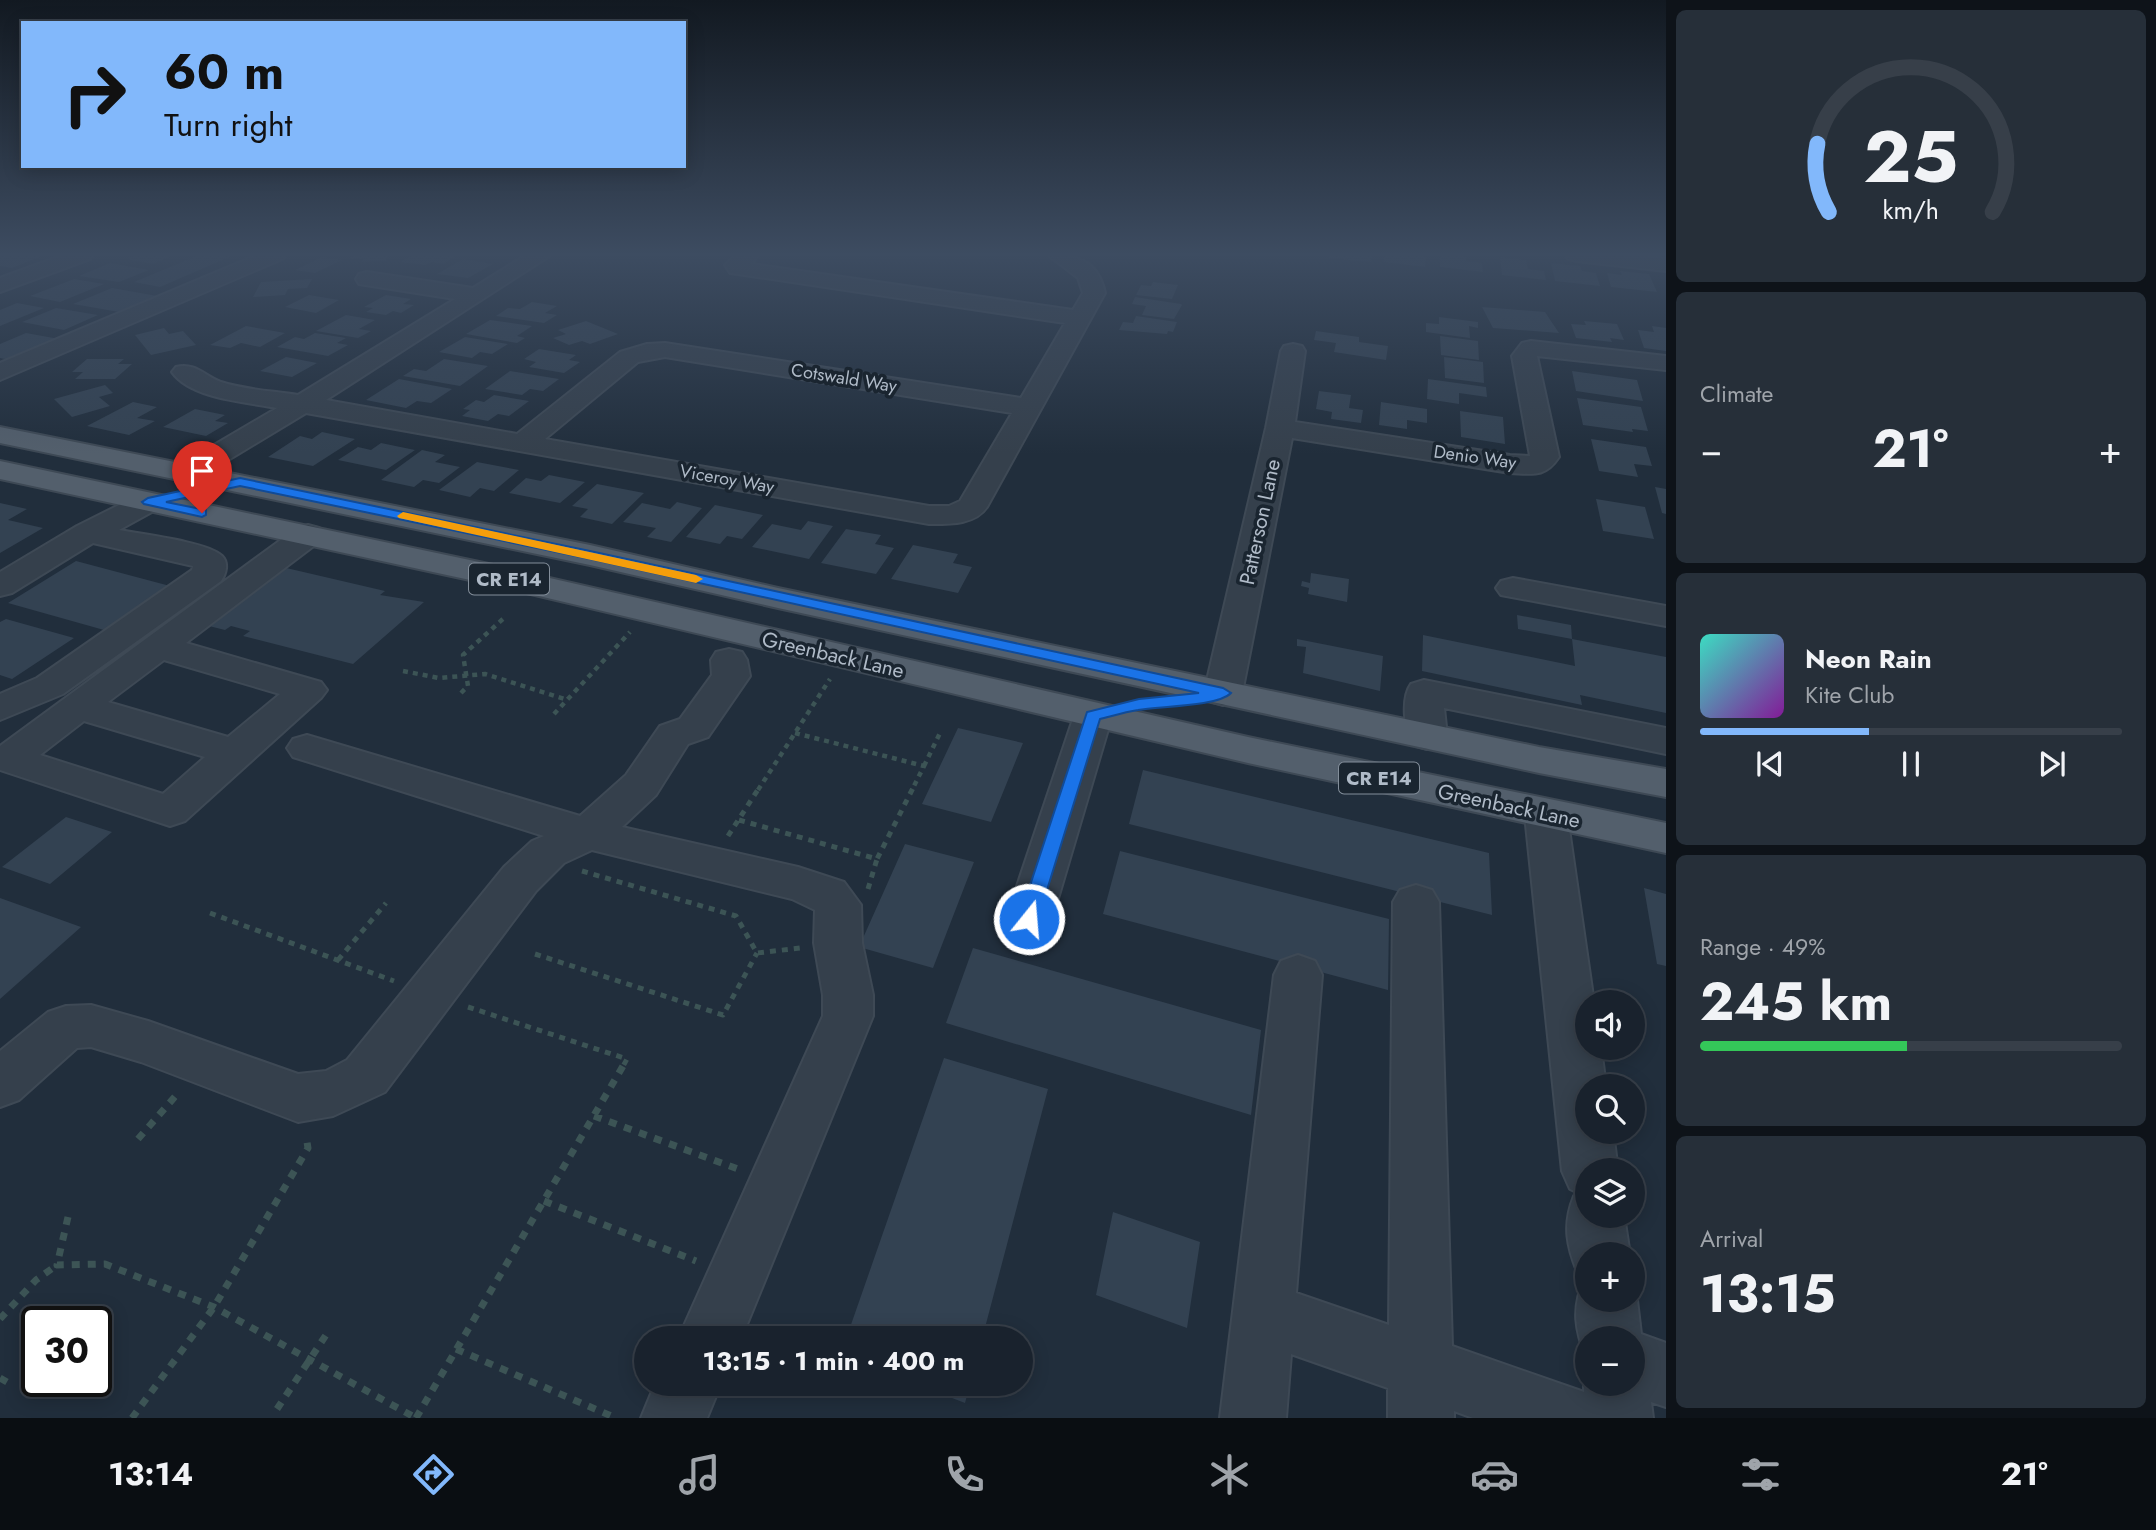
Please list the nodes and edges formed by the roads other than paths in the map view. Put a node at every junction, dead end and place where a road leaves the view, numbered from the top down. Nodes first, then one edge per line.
1 (119, 321) edge
2 (435, 321) edge
3 (1080, 321) edge
4 (1293, 351) dead end
5 (1666, 363) edge
6 (0, 372) edge
7 (185, 372) dead end
8 (302, 405) junction
9 (1027, 407) junction
10 (1280, 428) junction
11 (0, 435) edge
12 (524, 442) junction
13 (0, 470) edge
14 (190, 471) junction
15 (240, 482) junction
16 (78, 486) junction
17 (148, 502) junction
18 (88, 533) junction
19 (308, 535) junction
20 (0, 586) edge
21 (1513, 588) dead end
22 (1666, 616) edge
23 (160, 647) junction
24 (738, 648) junction
25 (1223, 693) junction
26 (78, 706) junction
27 (0, 708) edge
28 (1093, 716) junction
29 (1427, 736) junction
30 (1666, 741) edge
31 (307, 748) dead end
32 (235, 753) junction
33 (4, 762) edge
34 (1664, 783) edge
35 (1546, 815) junction
36 (1666, 838) edge
37 (568, 843) junction
38 (1416, 902) dead end
39 (1029, 919) dead end
40 (1298, 975) dead end
41 (0, 1084) edge
42 (1588, 1158) edge
43 (1265, 1314) junction
44 (714, 1326) edge
45 (1645, 1367) edge
46 (1666, 1375) edge
47 (1420, 1393) edge
48 (684, 1396) edge
49 (1617, 1396) edge
50 (674, 1418) edge
51 (1254, 1418) edge
52 (1567, 1418) edge
53 (1620, 1418) edge

1 - 6 street
2 - 8 street
3 - 9 street, Viceroy Way
4 - 10 street, Patterson Lane
5 - 10 street, Denio Way
7 - 8 street, Viceroy Way
8 - 12 street, Viceroy Way
8 - 14 street
9 - 12 street, Cotswald Way
9 - 12 street, Viceroy Way
10 - 25 street, Patterson Lane
11 - 14 main road, Greenback Lane / CR E14
13 - 16 main road, Greenback Lane / CR E14
14 - 15 main road, Greenback Lane / CR E14
14 - 16 main road
15 - 17 main road
15 - 25 main road, Greenback Lane / CR E14
16 - 17 main road, Greenback Lane / CR E14
17 - 18 street
17 - 19 main road, Greenback Lane / CR E14
18 - 20 street
18 - 27 street
19 - 23 street
19 - 24 main road, Greenback Lane / CR E14
21 - 22 street
23 - 26 street
23 - 32 street
24 - 28 main road, Greenback Lane / CR E14
24 - 37 street
25 - 28 main road
25 - 29 main road, Greenback Lane / CR E14
26 - 32 street
26 - 33 street
28 - 35 main road, Greenback Lane / CR E14
28 - 39 street
29 - 30 street
29 - 34 main road, Greenback Lane / CR E14
31 - 37 street
32 - 33 street
34 - 35 main road
35 - 36 main road, Greenback Lane / CR E14
35 - 42 street
37 - 41 street
37 - 44 street
38 - 47 street
40 - 43 street
43 - 47 street
43 - 51 street
45 - 46 street
47 - 52 street
48 - 50 street
49 - 53 street

